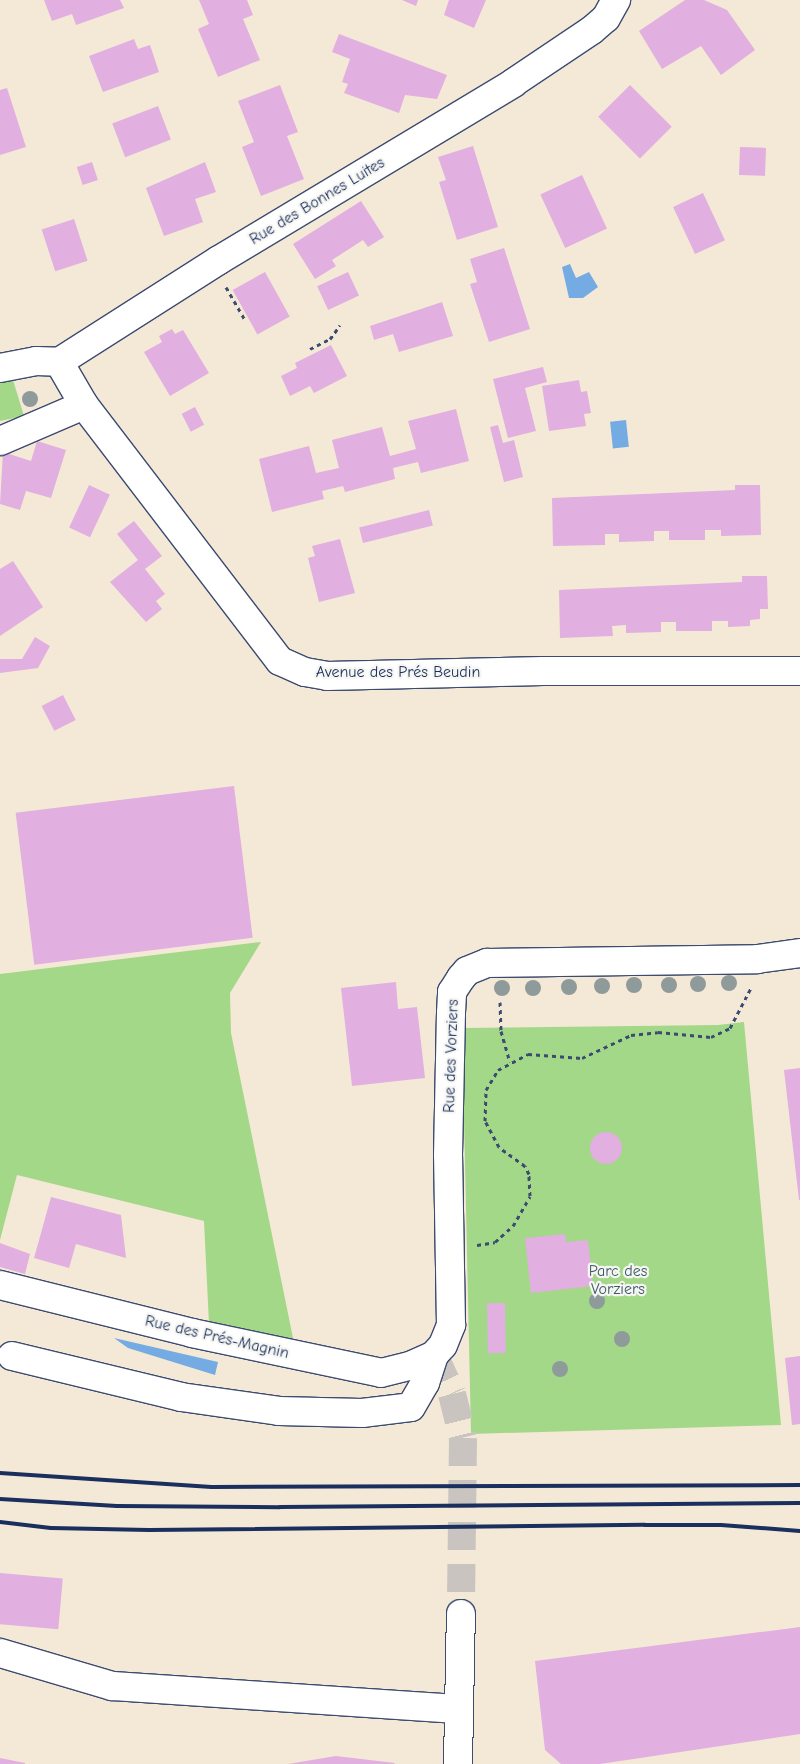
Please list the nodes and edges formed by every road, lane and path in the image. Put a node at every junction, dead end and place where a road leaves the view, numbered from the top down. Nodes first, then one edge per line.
1 (616, 0) edge
2 (219, 260) junction
3 (246, 321) dead end
4 (340, 325) dead end
5 (310, 350) dead end
6 (59, 362) junction
7 (0, 368) edge
8 (84, 405) junction
9 (0, 441) edge
10 (800, 671) edge
11 (800, 953) edge
12 (756, 978) dead end
13 (500, 1002) dead end
14 (510, 1062) junction
15 (450, 1245) junction
16 (0, 1285) edge
17 (434, 1355) junction
18 (12, 1356) dead end
19 (461, 1614) tunnel mouth
20 (0, 1653) edge
21 (458, 1709) junction
22 (458, 1764) edge

1 - 2 street, Rue des Bonnes Luites
2 - 3 path
2 - 6 street, Rue des Bonnes Luites
4 - 5 path
6 - 7 street
6 - 8 street, Avenue des Prés Beudin
8 - 9 street
8 - 10 street, Avenue des Prés Beudin
11 - 15 street, Rue des Vorziers
12 - 14 path
13 - 14 path
14 - 15 path
15 - 17 street, Rue des Vorziers
16 - 17 street, Rue des Prés-Magnin
17 - 18 street, Rue des Vorziers
19 - 21 street
20 - 21 street
21 - 22 street

